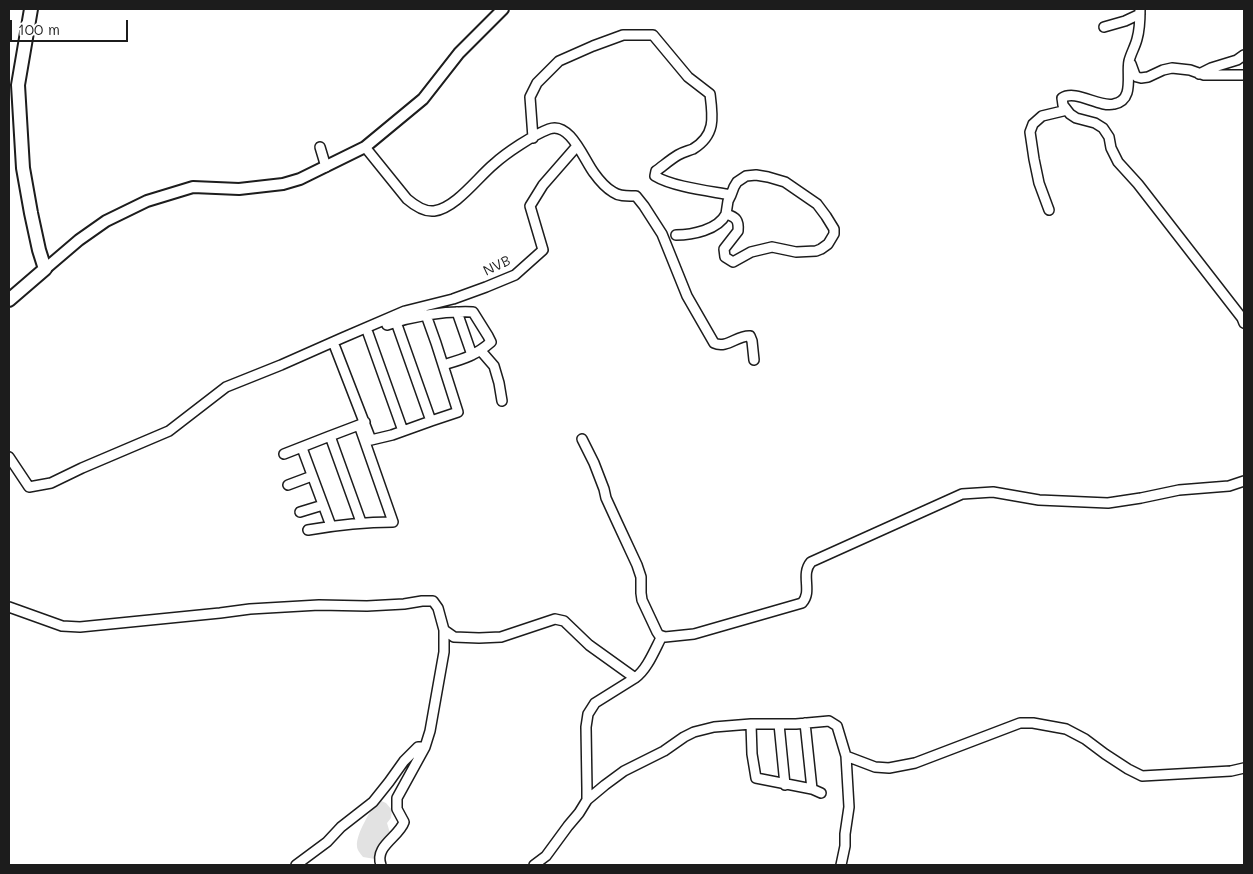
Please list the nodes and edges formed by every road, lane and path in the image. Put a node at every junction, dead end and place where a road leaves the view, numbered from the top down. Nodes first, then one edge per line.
1 (31, 9) edge
2 (503, 9) edge
3 (1140, 11) edge
4 (1104, 27) dead end
5 (1244, 55) edge
6 (1129, 60) junction
7 (1199, 74) junction
8 (1244, 75) edge
9 (1067, 110) junction
10 (533, 138) junction
11 (365, 146) junction
12 (577, 146) junction
13 (320, 147) dead end
14 (326, 167) junction
15 (731, 195) junction
16 (1049, 210) dead end
17 (726, 214) junction
18 (676, 235) dead end
19 (45, 269) junction
20 (9, 300) edge
21 (457, 312) junction
22 (426, 315) junction
23 (396, 322) junction
24 (1244, 323) edge
25 (368, 333) junction
26 (335, 347) junction
27 (315, 350) junction
28 (481, 351) junction
29 (472, 355) junction
30 (754, 360) dead end
31 (443, 365) junction
32 (502, 401) dead end
33 (431, 421) junction
34 (362, 424) junction
35 (403, 431) junction
36 (330, 436) junction
37 (582, 439) dead end
38 (368, 441) junction
39 (302, 448) junction
40 (284, 454) dead end
41 (9, 457) edge
42 (312, 476) junction
43 (1244, 481) edge
44 (288, 485) dead end
45 (323, 505) junction
46 (300, 512) dead end
47 (361, 522) junction
48 (331, 526) junction
49 (308, 530) dead end
50 (9, 607) edge
51 (444, 630) junction
52 (662, 636) junction
53 (635, 678) junction
54 (805, 723) junction
55 (751, 724) junction
56 (779, 724) junction
57 (425, 747) junction
58 (846, 756) junction
59 (1244, 768) edge
60 (785, 784) junction
61 (587, 800) junction
62 (296, 865) edge
63 (381, 865) edge
64 (534, 865) edge
65 (841, 865) edge

1 - 19 main road
2 - 11 street
3 - 4 street
3 - 6 street
5 - 7 street
6 - 7 street
6 - 9 street
7 - 8 street
9 - 16 street
9 - 24 street
10 - 11 street
10 - 12 street
10 - 15 street
11 - 14 street
12 - 27 street, NVB
12 - 30 street
13 - 14 street
14 - 19 street
15 - 17 street
15 - 17 street
17 - 18 street
19 - 20 main road
21 - 22 street
21 - 28 street
21 - 29 street
22 - 23 street
22 - 31 street
23 - 25 street
23 - 33 street
25 - 26 street
25 - 35 street
26 - 27 street
26 - 34 street
27 - 41 street
28 - 29 street
28 - 32 street
29 - 31 street
31 - 33 street
33 - 35 street
34 - 36 street
34 - 38 street
35 - 38 street
36 - 39 street
36 - 47 street
37 - 52 street
38 - 47 street
39 - 40 street
39 - 42 street
42 - 44 street
42 - 45 street
43 - 52 street
45 - 46 street
45 - 48 street
47 - 48 street
48 - 49 street
50 - 51 street
51 - 53 street
51 - 57 street
52 - 53 street
53 - 61 street
54 - 56 street
54 - 58 street
54 - 60 street
55 - 56 street
55 - 60 street
55 - 61 street
56 - 60 street
57 - 62 street
57 - 63 street
58 - 59 street
58 - 65 street
61 - 64 street

